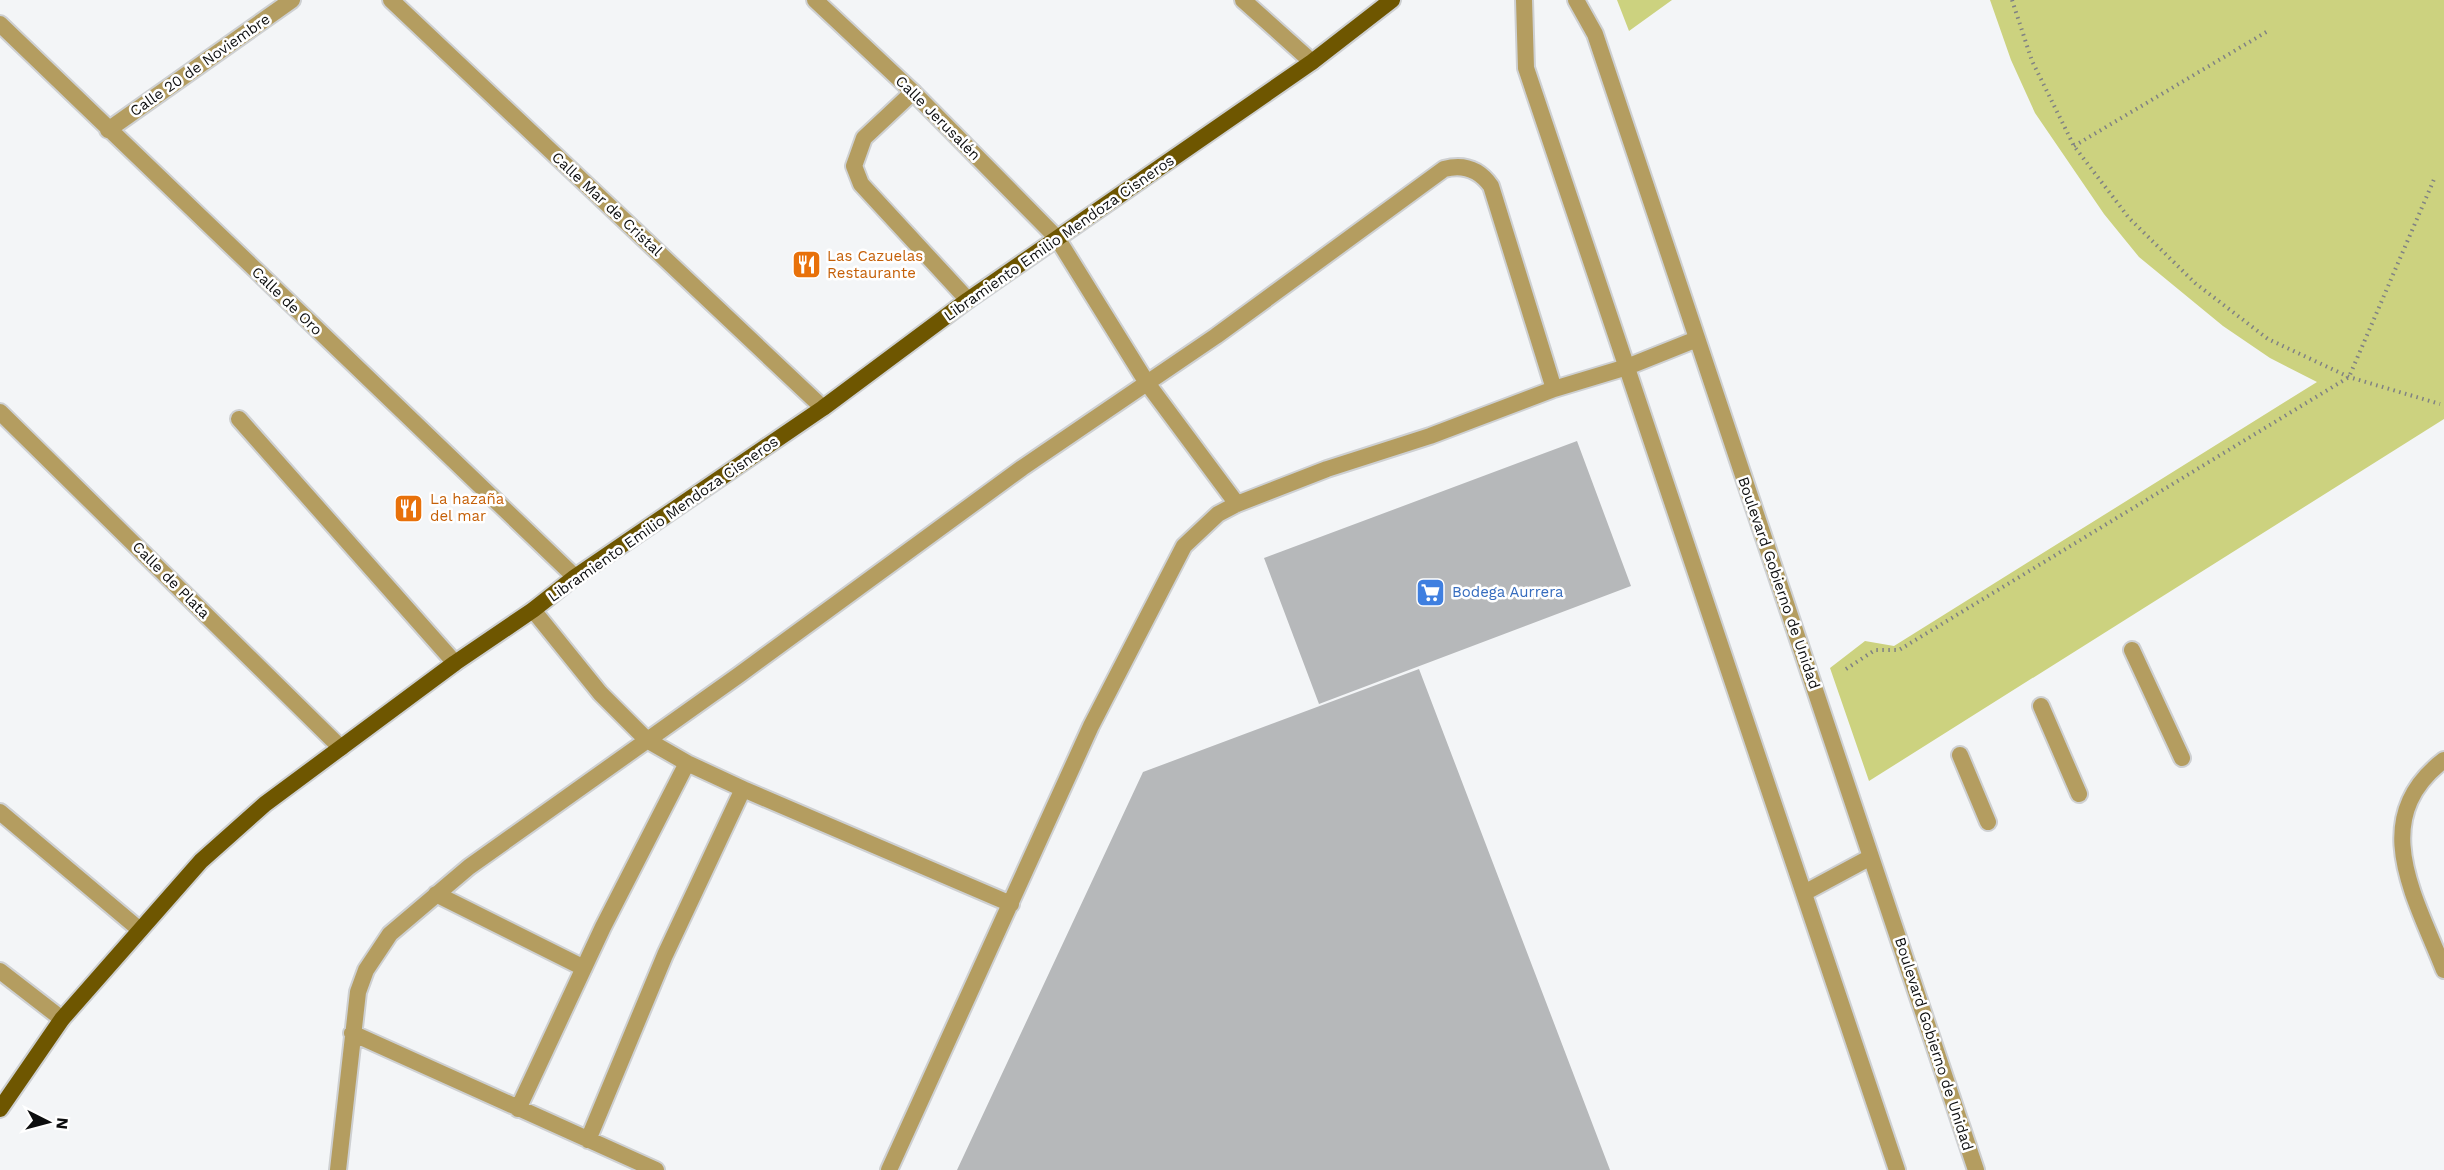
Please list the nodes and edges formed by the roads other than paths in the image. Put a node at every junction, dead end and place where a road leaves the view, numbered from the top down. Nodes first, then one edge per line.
1 (292, 0) edge
2 (391, 0) edge
3 (815, 0) edge
4 (1244, 0) edge
5 (1392, 0) edge
6 (1524, 0) edge
7 (1576, 0) edge
8 (0, 24) edge
9 (1312, 62) junction
10 (913, 92) junction
11 (108, 130) junction
12 (1057, 238) junction
13 (968, 300) junction
14 (1697, 339) junction
15 (1627, 367) junction
16 (1147, 383) junction
17 (1554, 389) junction
18 (823, 408) junction
19 (0, 412) edge
20 (239, 419) dead end
21 (1237, 504) junction
22 (575, 577) junction
23 (533, 610) junction
24 (2132, 650) dead end
25 (455, 663) junction
26 (2041, 706) dead end
27 (647, 740) junction
28 (342, 748) junction
29 (1960, 755) dead end
30 (2182, 758) dead end
31 (2444, 760) edge
32 (687, 763) junction
33 (744, 789) junction
34 (2079, 794) dead end
35 (0, 812) edge
36 (1988, 822) dead end
37 (1871, 857) junction
38 (1804, 893) junction
39 (436, 894) junction
40 (1011, 904) junction
41 (140, 930) junction
42 (584, 968) junction
43 (2444, 970) edge
44 (0, 971) edge
45 (62, 1019) junction
46 (352, 1033) junction
47 (0, 1109) edge
48 (518, 1109) junction
49 (588, 1140) junction
50 (338, 1170) edge
51 (656, 1170) edge
52 (889, 1170) edge
53 (1897, 1170) edge
54 (1976, 1170) edge

1 - 11 street, Calle 20 de Noviembre
2 - 18 street, Calle Mar de Cristal
3 - 10 street, Calle Jerusalén
4 - 9 street
5 - 9 main road, Libramiento Emilio Mendoza Cisneros
6 - 15 street
7 - 14 street, Boulevard Gobierno de Unidad
8 - 11 street, Calle de Oro
9 - 12 main road, Libramiento Emilio Mendoza Cisneros
10 - 12 street, Calle Jerusalén
10 - 13 street
11 - 22 street, Calle de Oro
12 - 13 main road, Libramiento Emilio Mendoza Cisneros
12 - 16 street, Calle Jerusalén
13 - 18 main road, Libramiento Emilio Mendoza Cisneros
14 - 15 street
14 - 37 street, Boulevard Gobierno de Unidad
15 - 17 street
15 - 38 street
16 - 17 street
16 - 21 street, Calle Jerusalén
16 - 27 street
17 - 21 street
18 - 22 main road, Libramiento Emilio Mendoza Cisneros
19 - 28 street, Calle de Plata
20 - 25 street
21 - 40 street
22 - 23 main road, Libramiento Emilio Mendoza Cisneros
23 - 25 main road, Libramiento Emilio Mendoza Cisneros
23 - 27 street
24 - 30 street
25 - 28 main road, Libramiento Emilio Mendoza Cisneros
26 - 34 street
27 - 32 street
27 - 39 street
28 - 41 main road, Libramiento Emilio Mendoza Cisneros
29 - 36 street
31 - 43 street
32 - 33 street
32 - 42 street
33 - 40 street
33 - 49 street
35 - 41 street
37 - 38 street
37 - 54 street, Boulevard Gobierno de Unidad
38 - 53 street
39 - 42 street
39 - 46 street
40 - 52 street
41 - 45 main road, Libramiento Emilio Mendoza Cisneros
42 - 48 street
44 - 45 street
45 - 47 main road, Libramiento Emilio Mendoza Cisneros
46 - 48 street
46 - 50 street
48 - 49 street
49 - 51 street

